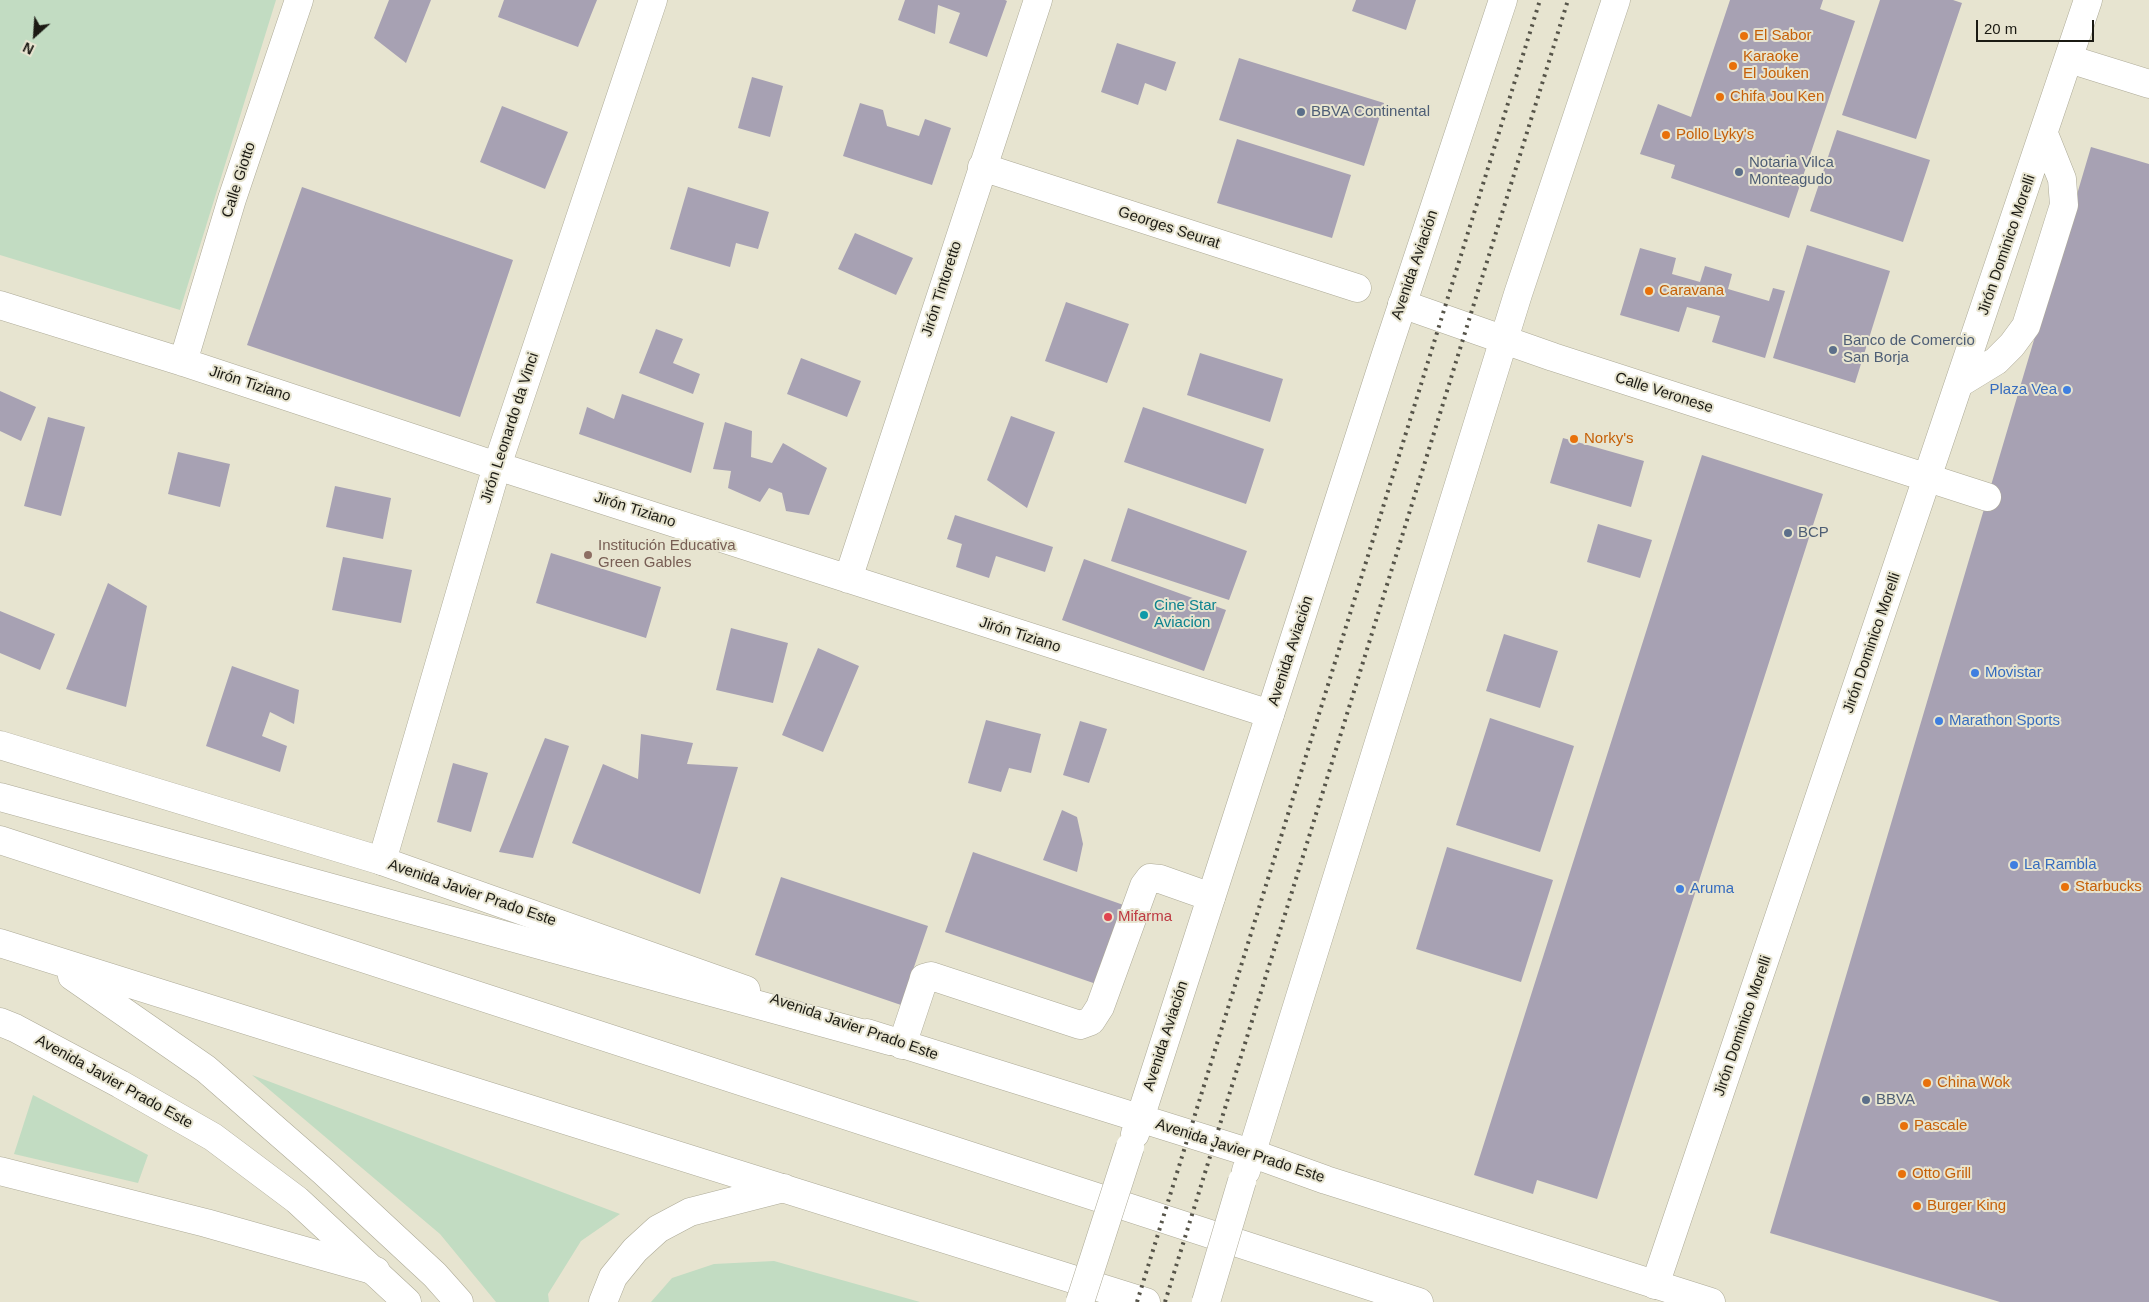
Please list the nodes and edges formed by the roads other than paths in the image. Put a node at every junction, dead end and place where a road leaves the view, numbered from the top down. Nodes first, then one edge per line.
1 (299, 0) edge
2 (653, 0) edge
3 (1038, 0) edge
4 (1503, 0) edge
5 (1616, 0) edge
6 (2088, 0) edge
7 (2069, 59) junction
8 (2149, 84) edge
9 (2044, 134) junction
10 (982, 167) junction
11 (1357, 288) dead end
12 (1402, 304) junction
13 (0, 305) edge
14 (1505, 339) junction
15 (183, 362) junction
16 (1960, 383) junction
17 (497, 466) junction
18 (1927, 479) junction
19 (1987, 497) dead end
20 (848, 579) junction
21 (1270, 714) junction
22 (0, 745) edge
23 (0, 797) edge
24 (0, 840) edge
25 (382, 861) junction
26 (1211, 897) junction
27 (0, 943) edge
28 (43, 958) junction
29 (0, 1022) edge
30 (896, 1043) junction
31 (1140, 1118) junction
32 (1251, 1154) junction
33 (0, 1171) edge
34 (784, 1188) junction
35 (376, 1271) junction
36 (1655, 1285) junction
37 (407, 1302) edge
38 (458, 1302) edge
39 (603, 1302) edge
40 (1080, 1302) edge
41 (1146, 1302) edge
42 (1206, 1302) edge
43 (1419, 1302) edge
44 (1711, 1302) edge

1 - 15 main road, Calle Giotto
2 - 17 main road, Jirón Leonardo da Vinci
3 - 10 main road, Jirón Tintoretto
4 - 12 main road, Avenida Aviación
5 - 14 main road
6 - 7 main road, Jirón Dominico Morelli
7 - 8 main road
7 - 9 main road, Jirón Dominico Morelli
9 - 16 main road, Jirón Dominico Morelli
9 - 16 main road
10 - 11 main road, Georges Seurat
10 - 20 main road, Jirón Tintoretto
12 - 14 main road, Calle Veronese
12 - 21 main road, Avenida Aviación
13 - 15 main road, Jirón Tiziano
14 - 18 main road, Calle Veronese
14 - 32 main road
15 - 17 main road, Jirón Tiziano
16 - 18 main road, Jirón Dominico Morelli
17 - 20 main road, Jirón Tiziano
17 - 25 main road, Jirón Leonardo da Vinci
18 - 19 main road, Calle Veronese
18 - 36 main road, Jirón Dominico Morelli
20 - 21 main road, Jirón Tiziano
21 - 26 main road, Avenida Aviación
22 - 25 main road, Avenida Javier Prado Este
23 - 30 main road
24 - 43 main road
25 - 30 main road, Avenida Javier Prado Este
26 - 30 main road
26 - 31 main road, Avenida Aviación
27 - 28 main road
28 - 34 main road
28 - 38 main road
29 - 35 main road, Avenida Javier Prado Este
30 - 31 main road, Avenida Javier Prado Este
31 - 32 main road, Avenida Javier Prado Este
31 - 40 main road, Avenida Aviación, bridge
32 - 36 main road, Avenida Javier Prado Este
32 - 42 main road, bridge
33 - 35 main road
34 - 39 main road
34 - 41 main road
35 - 37 main road, Avenida Javier Prado Este
36 - 44 main road, Avenida Javier Prado Este

